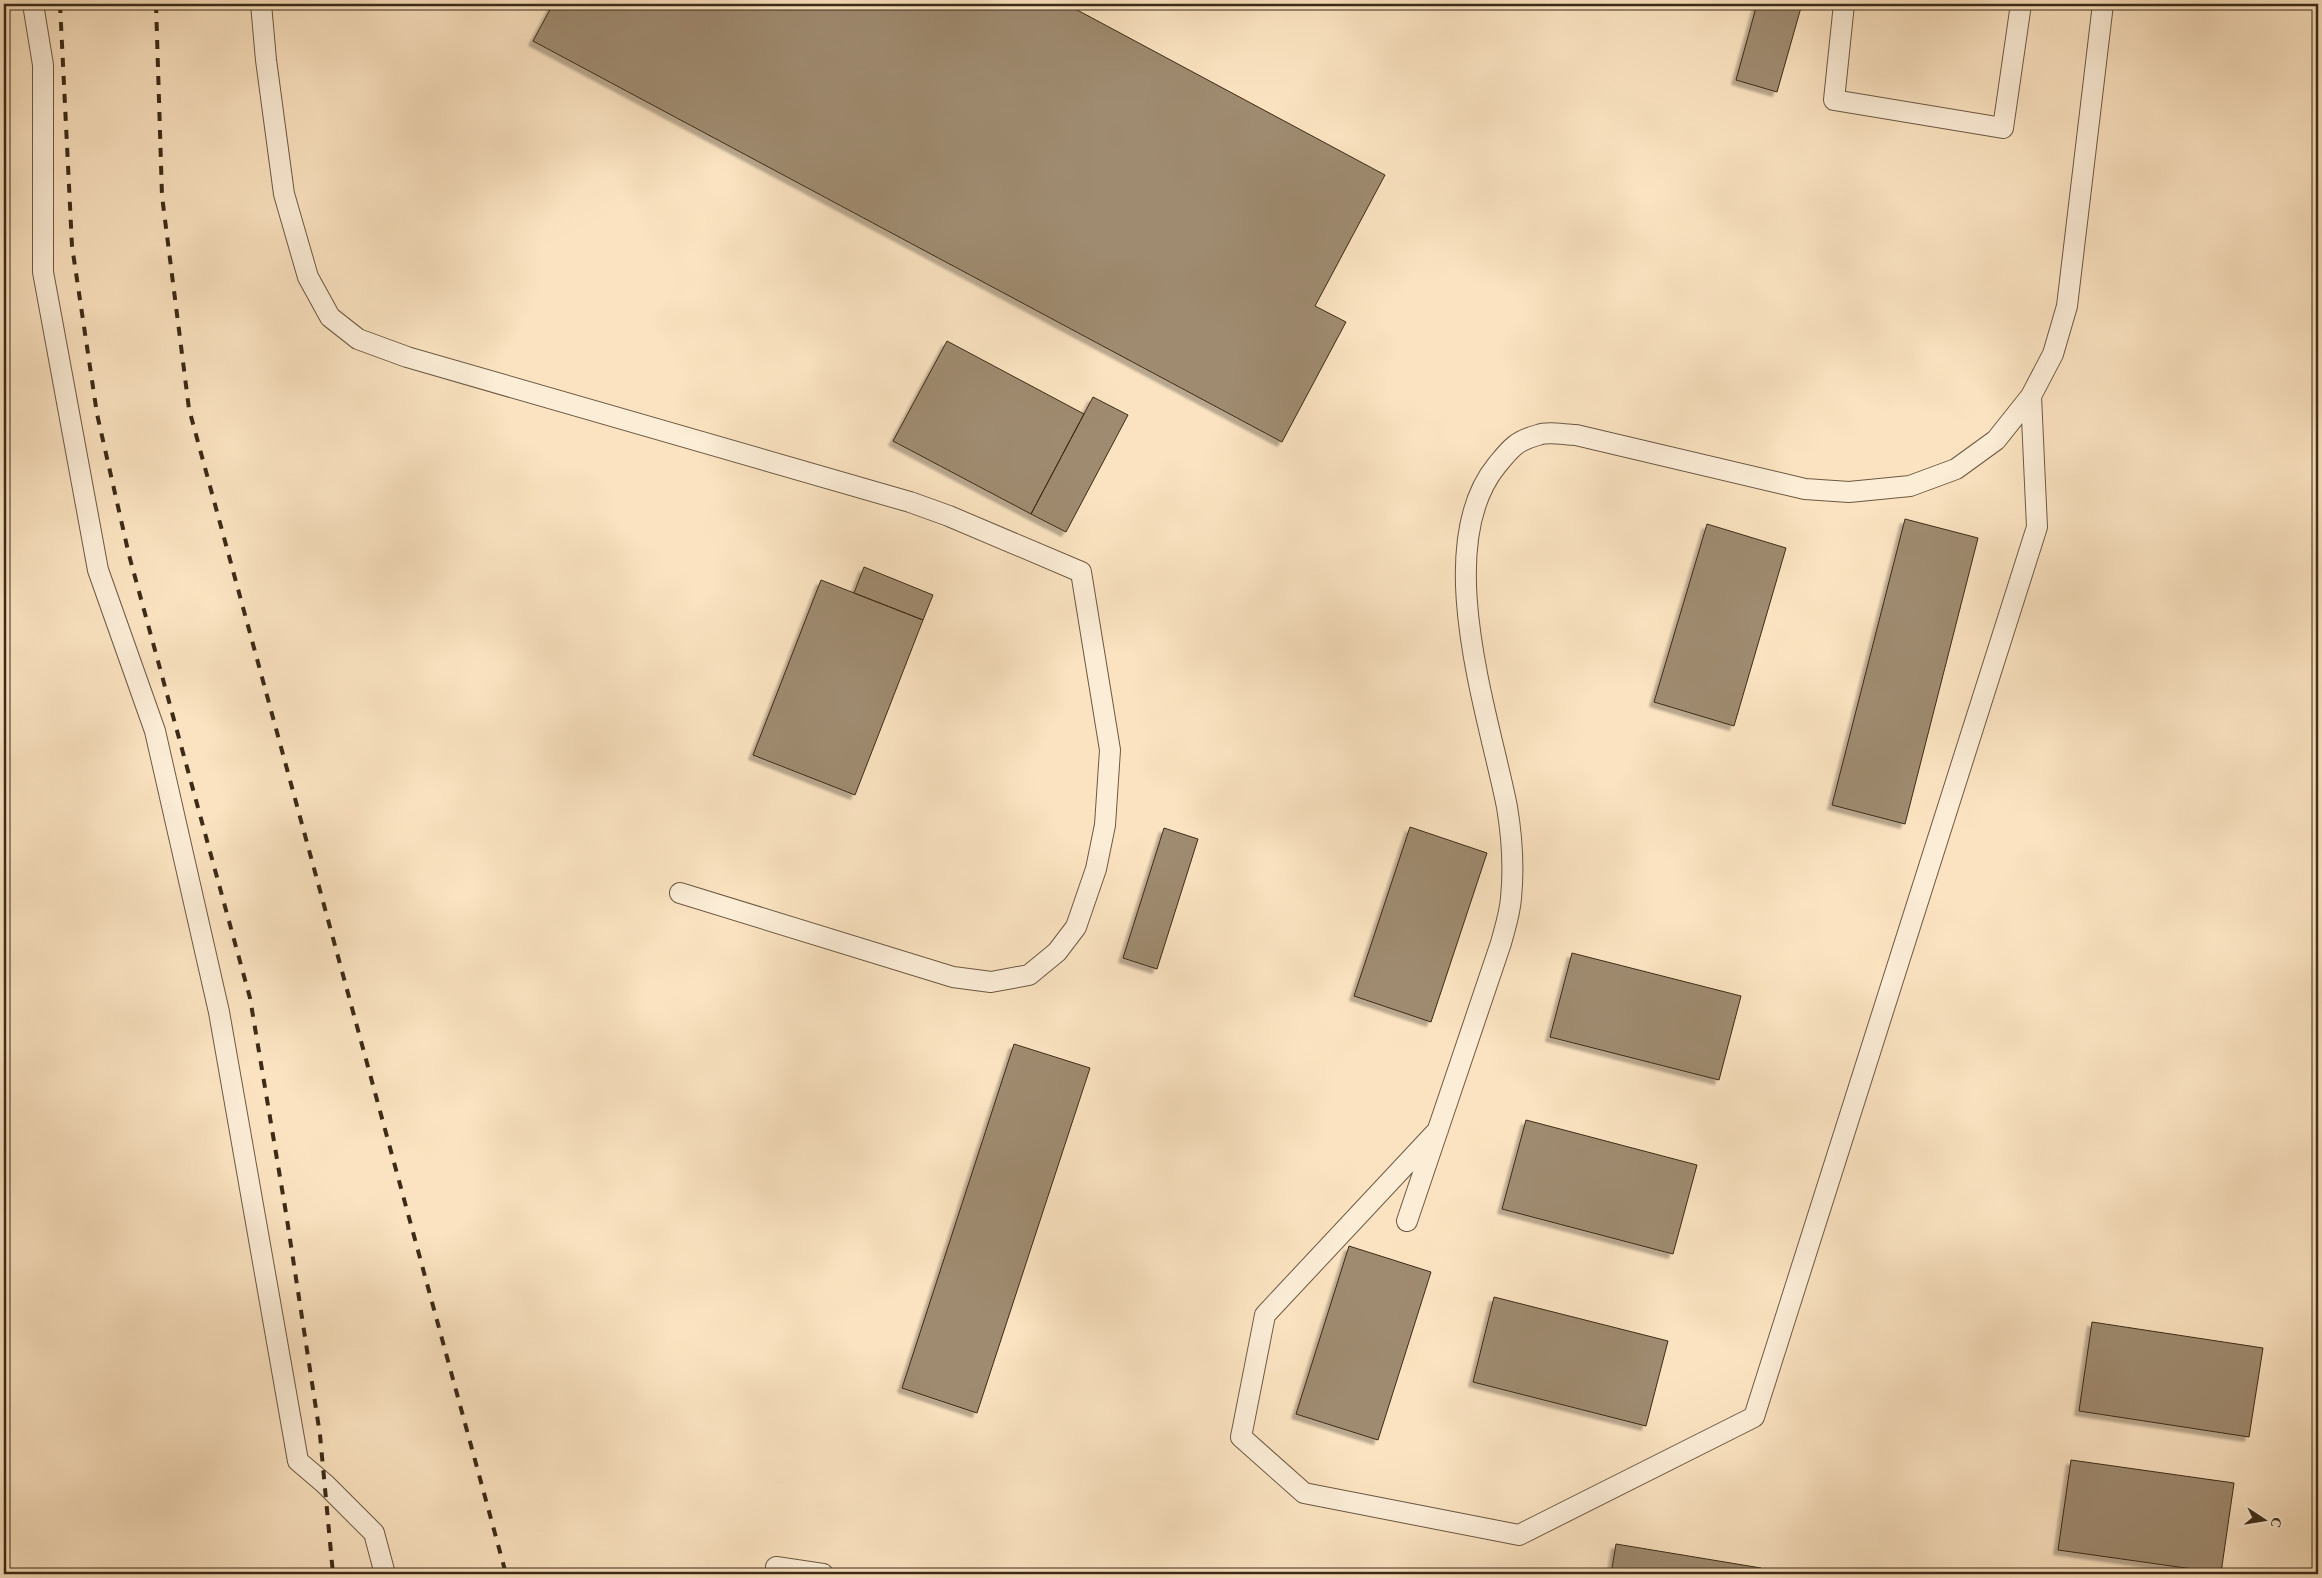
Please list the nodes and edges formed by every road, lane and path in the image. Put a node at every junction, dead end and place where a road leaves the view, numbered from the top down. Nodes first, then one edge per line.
1 (34, 4) edge
2 (261, 4) edge
3 (1844, 4) edge
4 (2021, 4) edge
5 (2103, 4) edge
6 (2031, 396) junction
7 (680, 892) dead end
8 (1438, 1130) junction
9 (1407, 1221) dead end
10 (776, 1567) dead end
11 (385, 1574) edge
12 (822, 1574) edge

1 - 11 lane
2 - 7 lane
3 - 4 lane
5 - 6 lane
6 - 8 lane
6 - 8 lane
8 - 9 lane
10 - 12 lane

